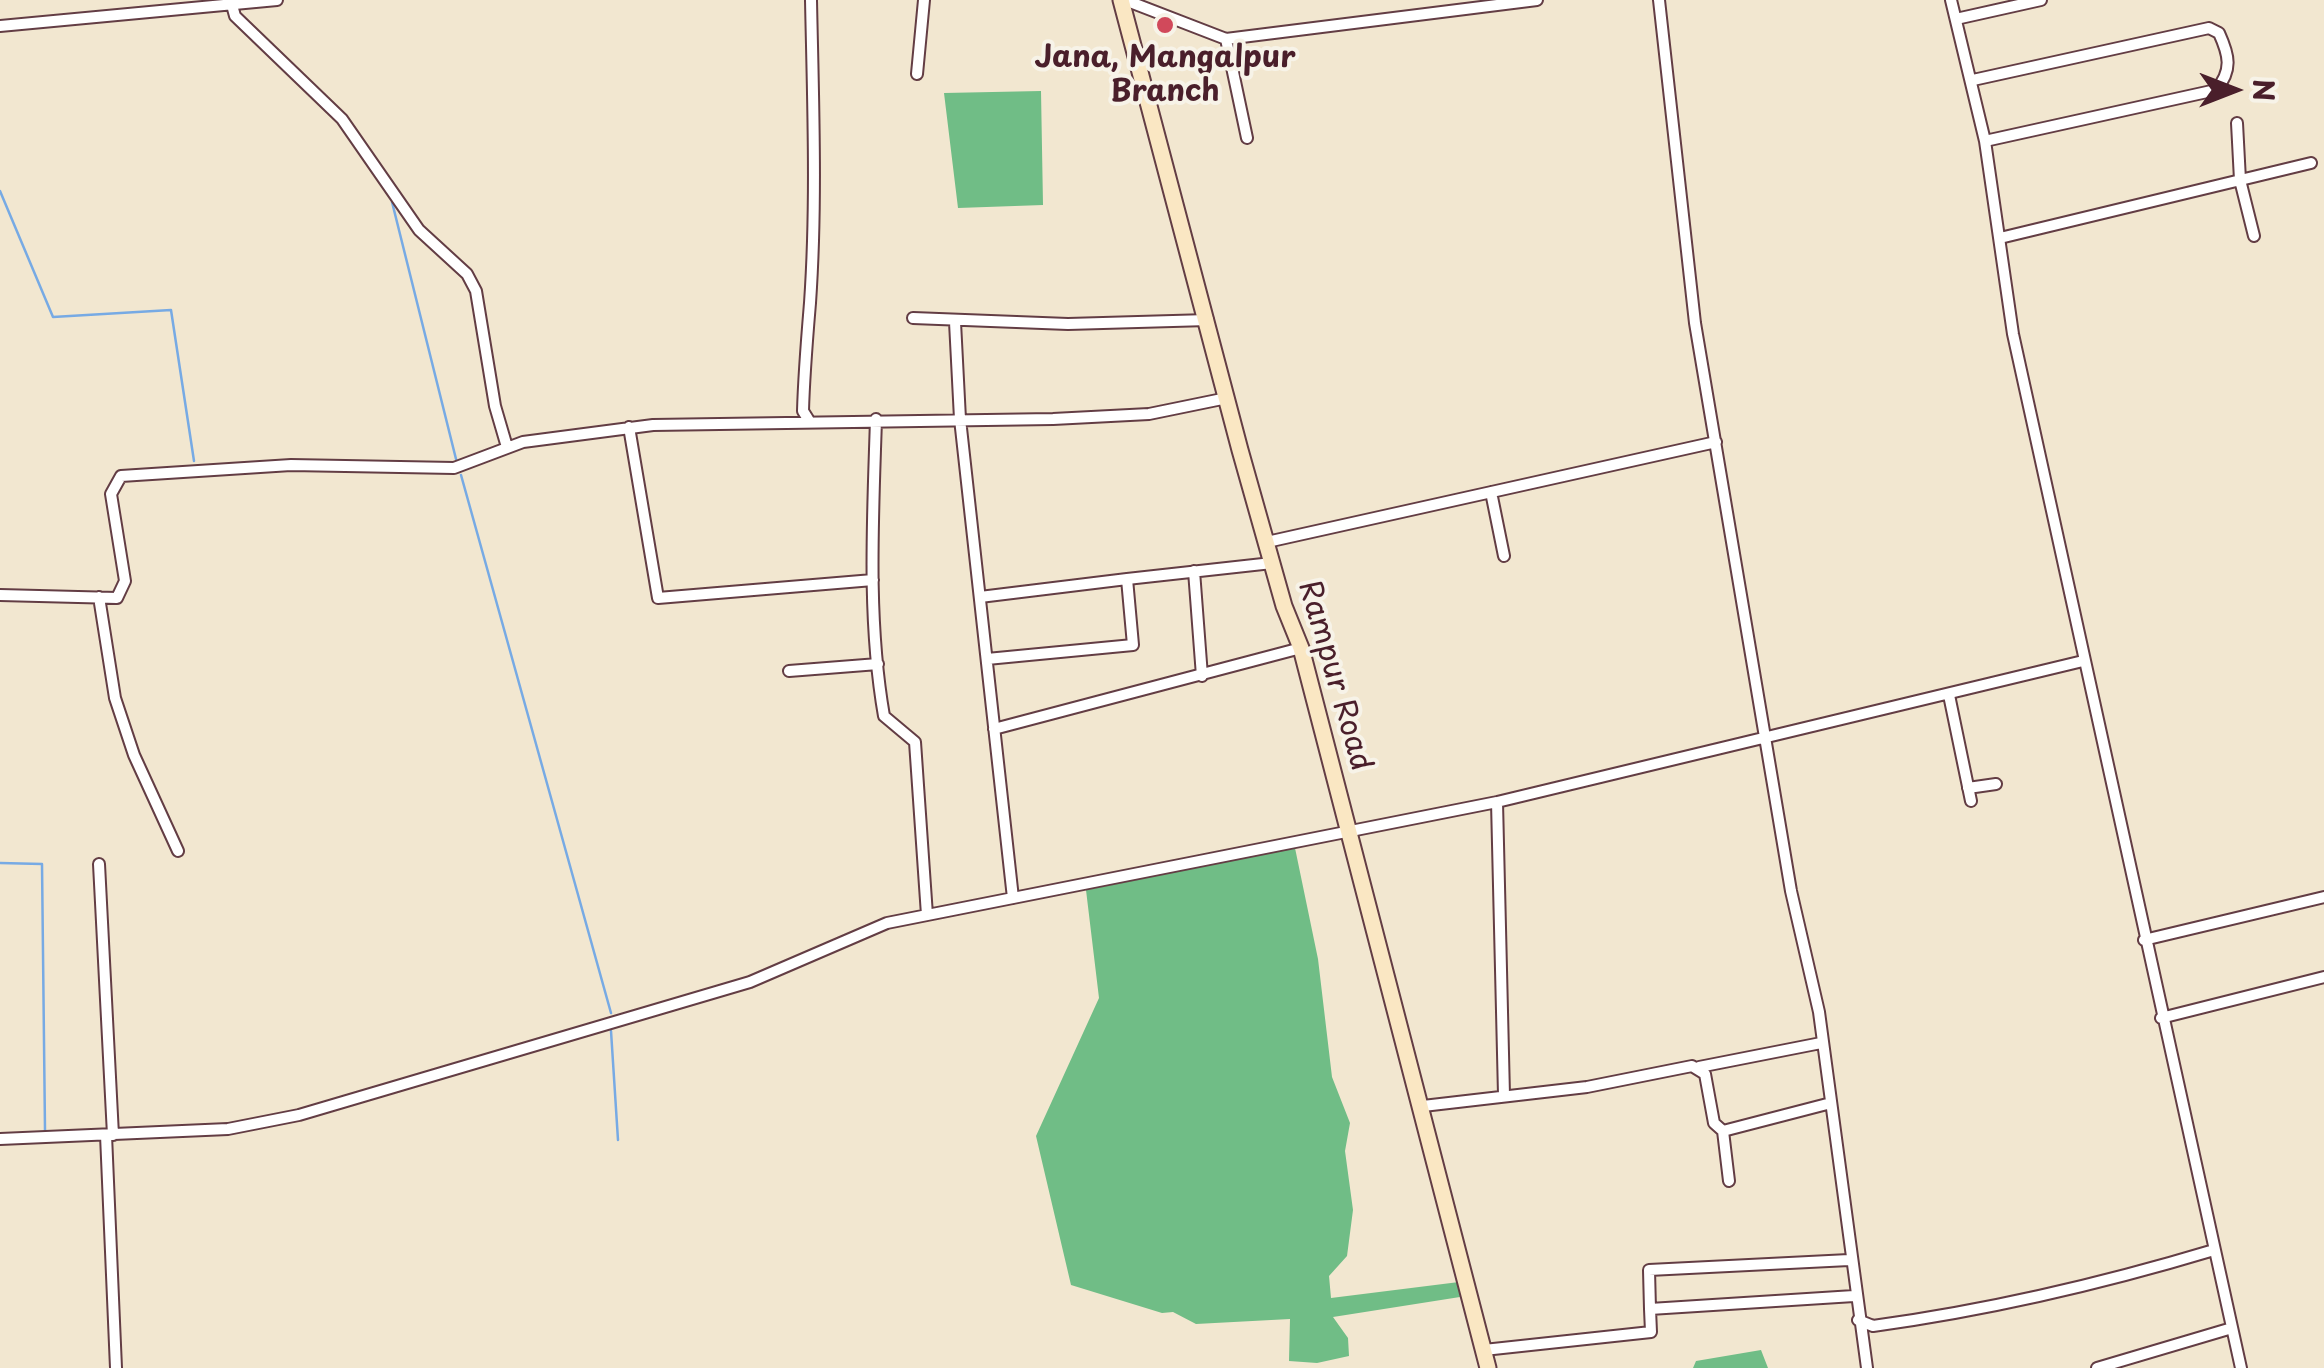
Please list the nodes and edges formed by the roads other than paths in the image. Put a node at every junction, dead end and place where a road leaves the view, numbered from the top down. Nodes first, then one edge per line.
1 (277, 0) edge
2 (811, 0) edge
3 (924, 0) edge
4 (1123, 0) edge
5 (1536, 0) edge
6 (1659, 0) edge
7 (1950, 0) edge
8 (2041, 0) edge
9 (232, 5) junction
10 (1956, 19) junction
11 (0, 26) edge
12 (1226, 39) junction
13 (917, 74) dead end
14 (1973, 80) junction
15 (2238, 123) dead end
16 (1247, 138) dead end
17 (1985, 141) junction
18 (2311, 163) dead end
19 (2240, 180) junction
20 (2254, 236) dead end
21 (2000, 238) junction
22 (913, 318) dead end
23 (1208, 320) junction
24 (954, 322) junction
25 (1227, 398) junction
26 (808, 419) junction
27 (876, 419) junction
28 (960, 419) junction
29 (629, 427) junction
30 (1716, 442) junction
31 (507, 447) junction
32 (1491, 492) junction
33 (1267, 542) junction
34 (1504, 556) dead end
35 (1272, 562) junction
36 (1194, 571) junction
37 (873, 580) junction
38 (1127, 580) junction
39 (0, 596) edge
40 (99, 598) junction
41 (980, 598) junction
42 (1301, 648) junction
43 (986, 658) junction
44 (2082, 661) junction
45 (878, 664) junction
46 (789, 670) dead end
47 (1202, 676) junction
48 (1949, 694) junction
49 (994, 729) junction
50 (1766, 740) junction
51 (1996, 784) dead end
52 (1968, 788) junction
53 (1971, 801) dead end
54 (1498, 802) junction
55 (1349, 830) junction
56 (178, 851) dead end
57 (99, 864) dead end
58 (1013, 898) junction
59 (2324, 898) edge
60 (927, 915) junction
61 (2144, 940) junction
62 (2324, 977) edge
63 (2161, 1018) junction
64 (1822, 1042) junction
65 (1698, 1067) junction
66 (1504, 1095) junction
67 (1831, 1103) junction
68 (1424, 1106) junction
69 (1723, 1131) junction
70 (110, 1135) junction
71 (0, 1140) edge
72 (1728, 1181) dead end
73 (2214, 1250) junction
74 (1849, 1260) junction
75 (1854, 1296) junction
76 (1650, 1310) junction
77 (1858, 1320) junction
78 (2232, 1328) junction
79 (1484, 1350) junction
80 (116, 1368) edge
81 (1488, 1368) edge
82 (1867, 1368) edge
83 (2097, 1368) edge
84 (2240, 1368) edge

1 - 9 street
2 - 26 street
3 - 13 street
4 - 12 street
4 - 23 main road, Rampur Road
5 - 12 street
6 - 30 street
7 - 10 street
8 - 10 street
9 - 11 street
9 - 31 street
10 - 14 street
12 - 16 street
14 - 17 street
14 - 17 street
15 - 19 street
17 - 21 street
18 - 19 street
19 - 20 street
19 - 21 street
21 - 44 street
22 - 24 street
23 - 24 street
23 - 25 main road, Rampur Road
24 - 28 street
25 - 28 street
25 - 33 main road, Rampur Road
26 - 27 street
26 - 29 street
27 - 28 street
27 - 37 street
28 - 41 street
29 - 31 street
29 - 37 street
30 - 32 street
30 - 50 street
31 - 40 street
32 - 33 street
32 - 34 street
33 - 35 main road, Rampur Road
35 - 36 street
35 - 42 main road, Rampur Road
36 - 38 street
36 - 47 street
37 - 45 street
38 - 41 street
38 - 43 street
39 - 40 street
40 - 56 street
41 - 43 street
42 - 47 street
42 - 55 main road, Rampur Road
43 - 49 street
44 - 48 street
44 - 61 street
45 - 46 street
45 - 60 street
47 - 49 street
48 - 50 street
48 - 52 street
49 - 58 street
50 - 54 street
50 - 64 street
51 - 52 street
52 - 53 street
54 - 55 street
54 - 66 street
55 - 58 street
55 - 68 main road, Rampur Road
57 - 70 street
58 - 60 street
59 - 61 street
60 - 70 street
61 - 63 street
62 - 63 street
63 - 73 street
64 - 65 street
64 - 67 street
65 - 66 street
65 - 69 street
66 - 68 street
67 - 69 street
67 - 74 street
68 - 79 main road, Rampur Road
69 - 72 street
70 - 71 street
70 - 80 street
73 - 77 street
73 - 78 street
74 - 75 street
74 - 76 street
75 - 76 street
75 - 77 street
76 - 79 street
77 - 82 street
78 - 83 street
78 - 84 street
79 - 81 main road, Rampur Road

